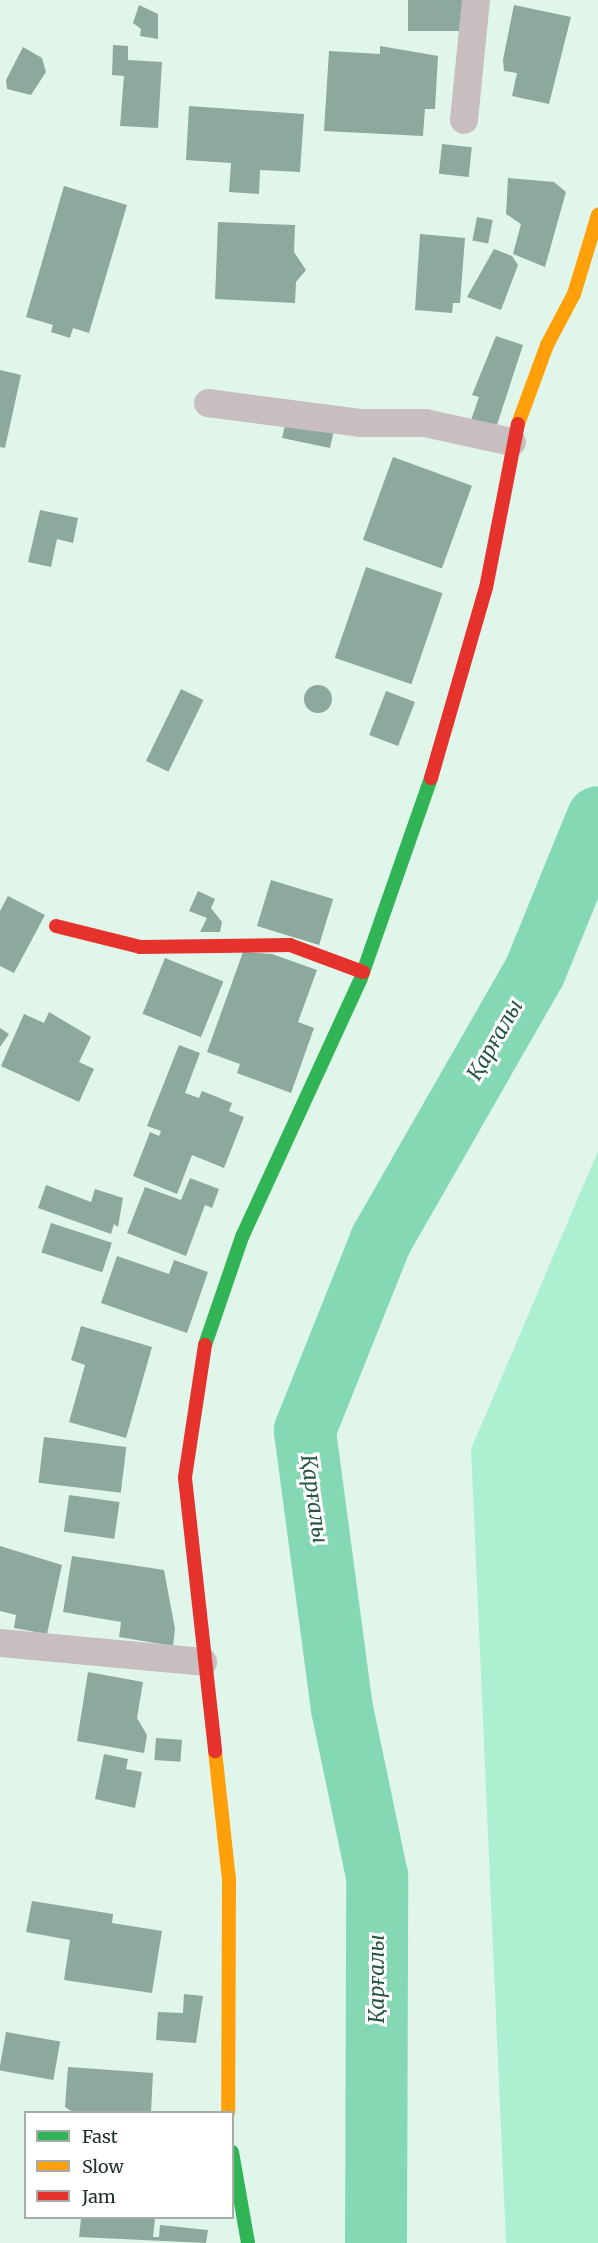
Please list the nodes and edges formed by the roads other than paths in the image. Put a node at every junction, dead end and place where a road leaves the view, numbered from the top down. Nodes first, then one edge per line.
1 (476, 0) edge
2 (464, 120) dead end
3 (598, 215) edge
4 (586, 288) edge
5 (208, 403) dead end
6 (512, 442) junction
7 (56, 926) dead end
8 (363, 972) junction
9 (0, 1643) edge
10 (203, 1662) junction
11 (228, 2111) edge
12 (234, 2163) edge
13 (248, 2243) edge

1 - 2 street
3 - 4 street
4 - 6 street
5 - 6 street
6 - 8 street
7 - 8 street
8 - 10 street
9 - 10 street
10 - 11 street
12 - 13 street

